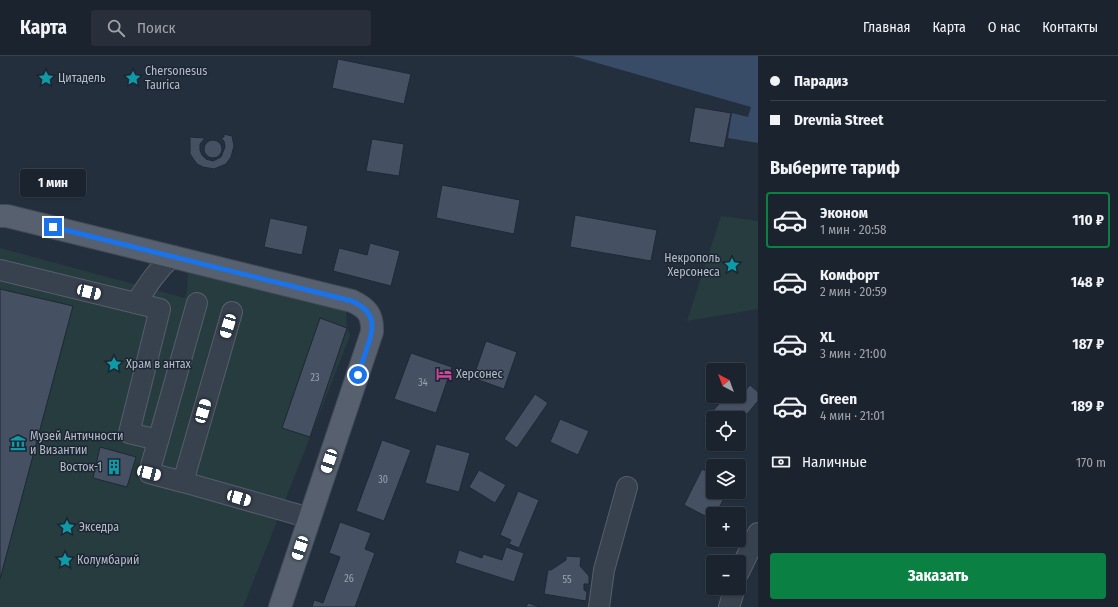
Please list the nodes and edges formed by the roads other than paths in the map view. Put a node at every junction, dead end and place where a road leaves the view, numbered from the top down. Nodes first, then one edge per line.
1 (0, 216) edge
2 (173, 256) junction
3 (0, 270) edge
4 (136, 303) junction
5 (198, 303) dead end
6 (232, 312) dead end
7 (158, 440) junction
8 (183, 482) junction
9 (627, 487) dead end
10 (310, 518) junction
11 (758, 533) edge
12 (746, 558) edge
13 (733, 595) edge
14 (280, 607) edge
15 (599, 607) edge
16 (729, 607) edge

1 - 2 main road
2 - 4 lane
2 - 10 main road
3 - 4 lane
4 - 7 lane
5 - 7 lane
6 - 8 lane
7 - 8 lane
8 - 10 lane
9 - 15 lane
10 - 14 main road
11 - 12 lane
13 - 16 lane

